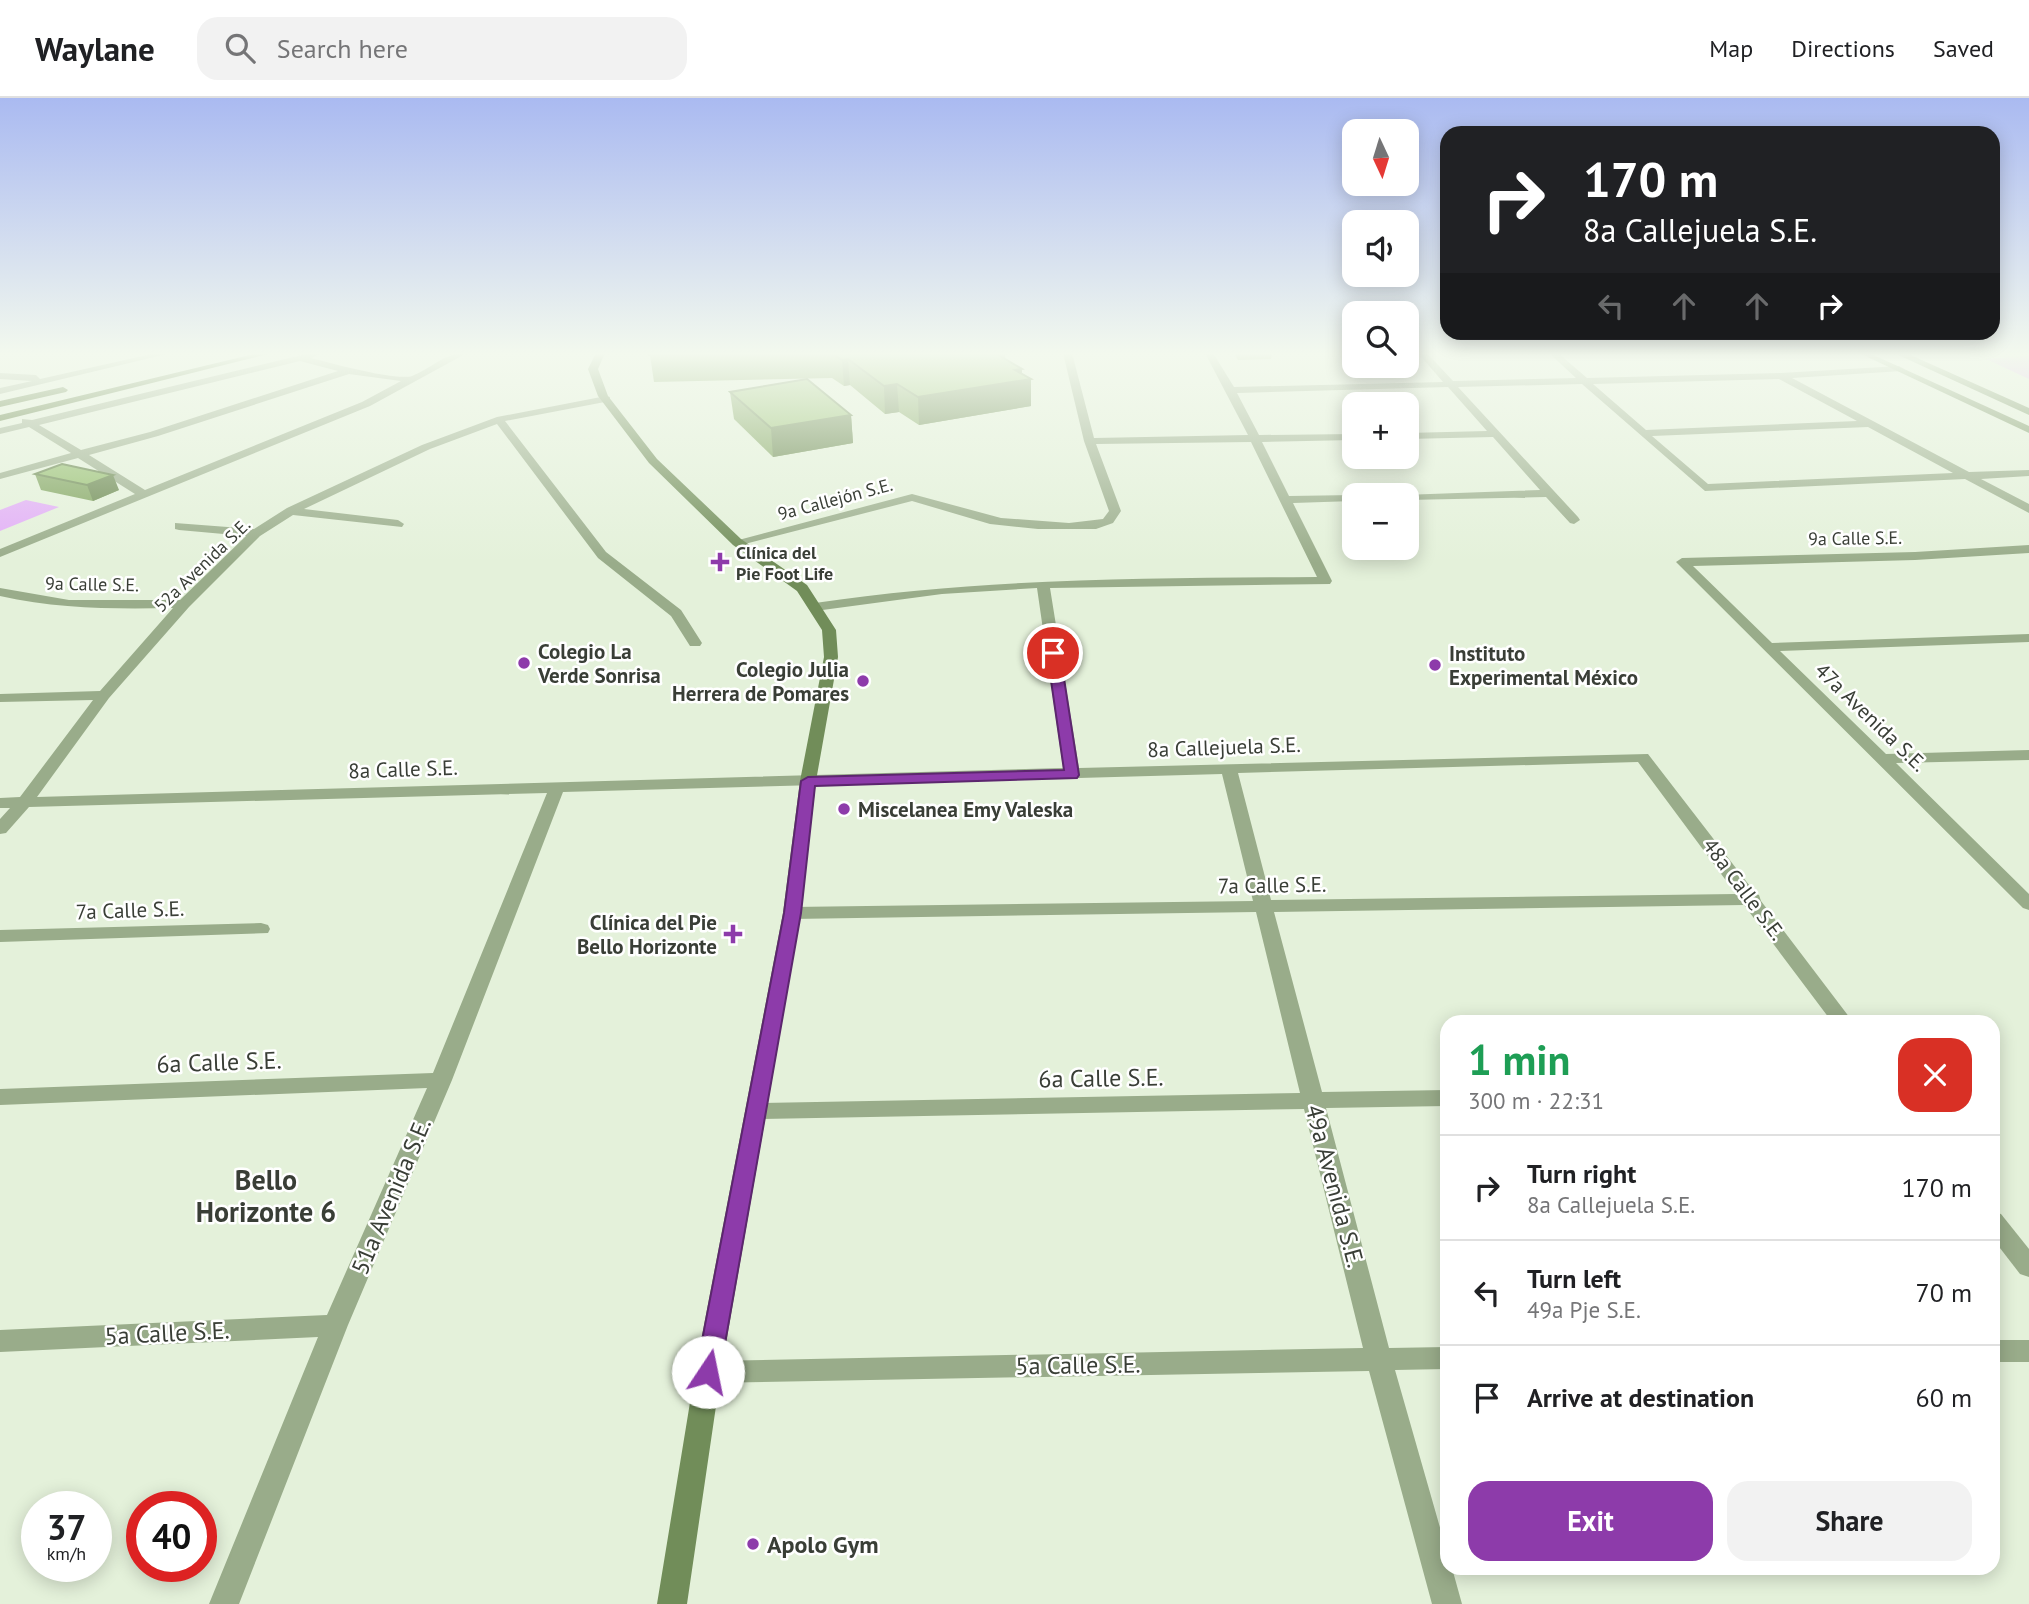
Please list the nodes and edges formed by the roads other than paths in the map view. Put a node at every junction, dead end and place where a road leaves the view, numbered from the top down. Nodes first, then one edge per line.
1 (188, 423) edge
2 (318, 423) edge
3 (490, 423) edge
4 (502, 423) edge
5 (624, 423) edge
6 (1085, 423) edge
7 (1247, 423) edge
8 (1485, 423) edge
9 (1631, 423) edge
10 (30, 424) joint
11 (1869, 424) joint
12 (0, 431) edge
13 (1642, 433) junction
14 (1495, 434) junction
15 (1419, 436) edge
16 (1342, 437) edge
17 (1254, 439) junction
18 (1089, 441) junction
19 (79, 454) junction
20 (2029, 473) edge
21 (0, 476) edge
22 (1969, 477) junction
23 (1549, 493) junction
24 (144, 494) junction
25 (1419, 496) edge
26 (1342, 498) edge
27 (1285, 500) junction
28 (2029, 509) edge
29 (291, 511) junction
30 (1574, 520) dead end
31 (398, 524) dead end
32 (179, 526) dead end
33 (256, 533) junction
34 (737, 542) junction
35 (2029, 549) edge
36 (0, 553) edge
37 (1682, 562) joint
38 (1043, 584) junction
39 (0, 592) edge
40 (184, 604) junction
41 (815, 607) junction
42 (2029, 638) edge
43 (695, 643) dead end
44 (1769, 647) junction
45 (104, 695) junction
46 (0, 698) edge
47 (2029, 755) edge
48 (1642, 757) joint
49 (1885, 759) junction
50 (1228, 767) junction
51 (1072, 775) junction
52 (808, 781) junction
53 (557, 787) junction
54 (0, 803) edge
55 (24, 803) junction
56 (0, 829) edge
57 (1753, 900) junction
58 (2027, 900) edge
59 (1262, 908) junction
60 (792, 913) junction
61 (261, 929) dead end
62 (0, 936) edge
63 (1838, 1015) edge
64 (441, 1080) junction
65 (0, 1097) edge
66 (1440, 1098) edge
67 (1312, 1100) junction
68 (756, 1111) junction
69 (2000, 1230) edge
70 (2029, 1267) edge
71 (335, 1325) junction
72 (0, 1341) edge
73 (2000, 1351) edge
74 (2029, 1351) edge
75 (1440, 1358) edge
76 (1379, 1359) junction
77 (708, 1372) junction
78 (224, 1604) edge
79 (672, 1604) edge
80 (1447, 1604) edge

1 - 19 street
2 - 24 street
3 - 29 street, 52a Avenida S.E.
4 - 43 street
5 - 34 street
6 - 18 street
7 - 17 street
8 - 14 street
9 - 13 street
10 - 12 street
10 - 19 street
11 - 13 street
11 - 22 street
13 - 22 street
14 - 15 street
14 - 23 street
16 - 17 street
17 - 18 street
17 - 27 street
18 - 34 street, 9a Callejón S.E.
19 - 21 street
19 - 24 street
20 - 22 street
22 - 28 street
23 - 25 street
23 - 30 street
24 - 36 street
26 - 27 street
27 - 38 street
29 - 31 street
29 - 33 street, 52a Avenida S.E.
32 - 33 street
33 - 40 street, 52a Avenida S.E.
34 - 41 street
35 - 37 street, 9a Calle S.E.
37 - 44 street, 47a Avenida S.E.
38 - 41 street
38 - 51 street
39 - 40 street, 9a Calle S.E.
40 - 45 street, 52a Avenida S.E.
41 - 52 street
42 - 44 street
44 - 49 street, 47a Avenida S.E.
45 - 46 street
45 - 55 street, 52a Avenida S.E.
47 - 49 street
48 - 50 street, 8a Callejuela S.E.
48 - 57 street, 48a Calle S.E.
49 - 58 street, 47a Avenida S.E.
50 - 51 street, 8a Callejuela S.E.
50 - 59 street, 49a Avenida S.E.
51 - 52 street, 8a Callejuela S.E.
52 - 53 street, 8a Calle S.E.
52 - 60 street
53 - 55 street, 8a Calle S.E.
53 - 64 street, 51a Avenida S.E.
54 - 55 street, 8a Calle S.E.
55 - 56 street, 52a Avenida S.E.
57 - 59 street, 7a Calle S.E.
57 - 63 street, 48a Calle S.E.
59 - 60 street, 7a Calle S.E.
59 - 67 street, 49a Avenida S.E.
60 - 68 street
61 - 62 street, 7a Calle S.E.
64 - 65 street, 6a Calle S.E.
64 - 71 street, 51a Avenida S.E.
66 - 67 street, 6a Calle S.E.
67 - 68 street, 6a Calle S.E.
67 - 76 street, 49a Avenida S.E.
68 - 77 street
69 - 70 street
71 - 72 street, 5a Calle S.E.
71 - 78 street, 51a Avenida S.E.
73 - 74 street
75 - 76 street, 5a Calle S.E.
76 - 77 street, 5a Calle S.E.
76 - 80 street, 49a Avenida S.E.
77 - 79 street

